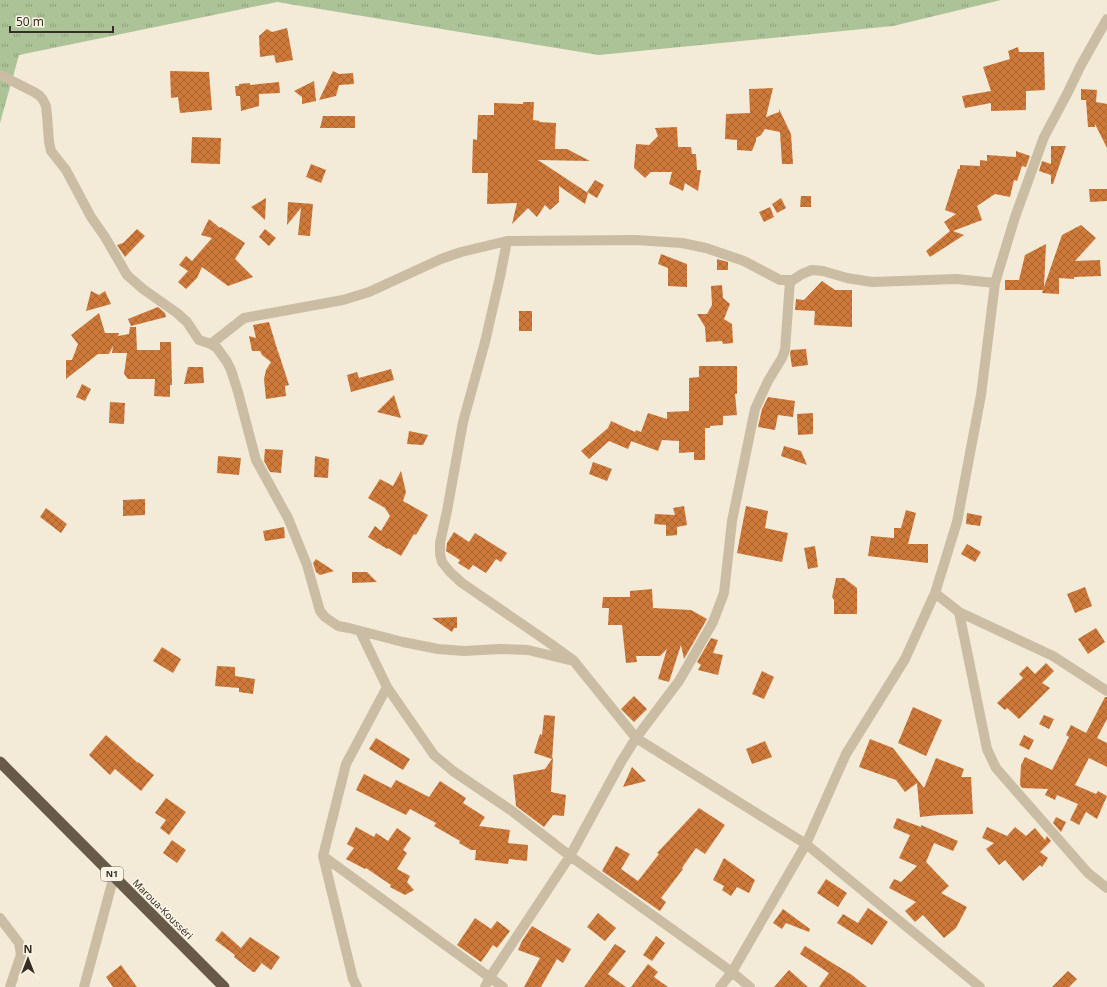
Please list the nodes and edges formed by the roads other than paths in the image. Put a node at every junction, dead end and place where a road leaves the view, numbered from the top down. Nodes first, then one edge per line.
1 (1107, 19) edge
2 (0, 75) edge
3 (507, 241) junction
4 (790, 281) junction
5 (995, 283) junction
6 (211, 344) junction
7 (935, 593) junction
8 (959, 612) junction
9 (360, 631) junction
10 (573, 660) junction
11 (387, 686) junction
12 (1107, 691) edge
13 (636, 738) junction
14 (0, 762) edge
15 (806, 844) junction
16 (323, 856) junction
17 (570, 856) junction
18 (114, 876) junction
19 (1107, 888) edge
20 (0, 918) edge
21 (732, 972) junction
22 (490, 977) junction
23 (10, 987) edge
24 (84, 987) edge
25 (224, 987) edge
26 (356, 987) edge
27 (485, 987) edge
28 (503, 987) edge
29 (720, 987) edge
30 (750, 987) edge
31 (980, 987) edge

1 - 5 street
2 - 6 street
3 - 4 street
3 - 6 street
3 - 10 street
4 - 5 street
4 - 13 street
5 - 7 street
6 - 9 street
7 - 8 street
7 - 15 street
8 - 12 street
8 - 19 street
9 - 10 street
9 - 11 street
10 - 13 street
11 - 16 street
11 - 17 street
13 - 15 street
13 - 17 street
14 - 18 highway, Maroua-Kousséri / N1
15 - 21 street
15 - 31 street
16 - 22 street
16 - 26 street
17 - 21 street
17 - 22 street
18 - 24 street
18 - 25 highway, Maroua-Kousséri / N1
20 - 23 street
21 - 29 street
21 - 30 street
22 - 27 street
22 - 28 street

